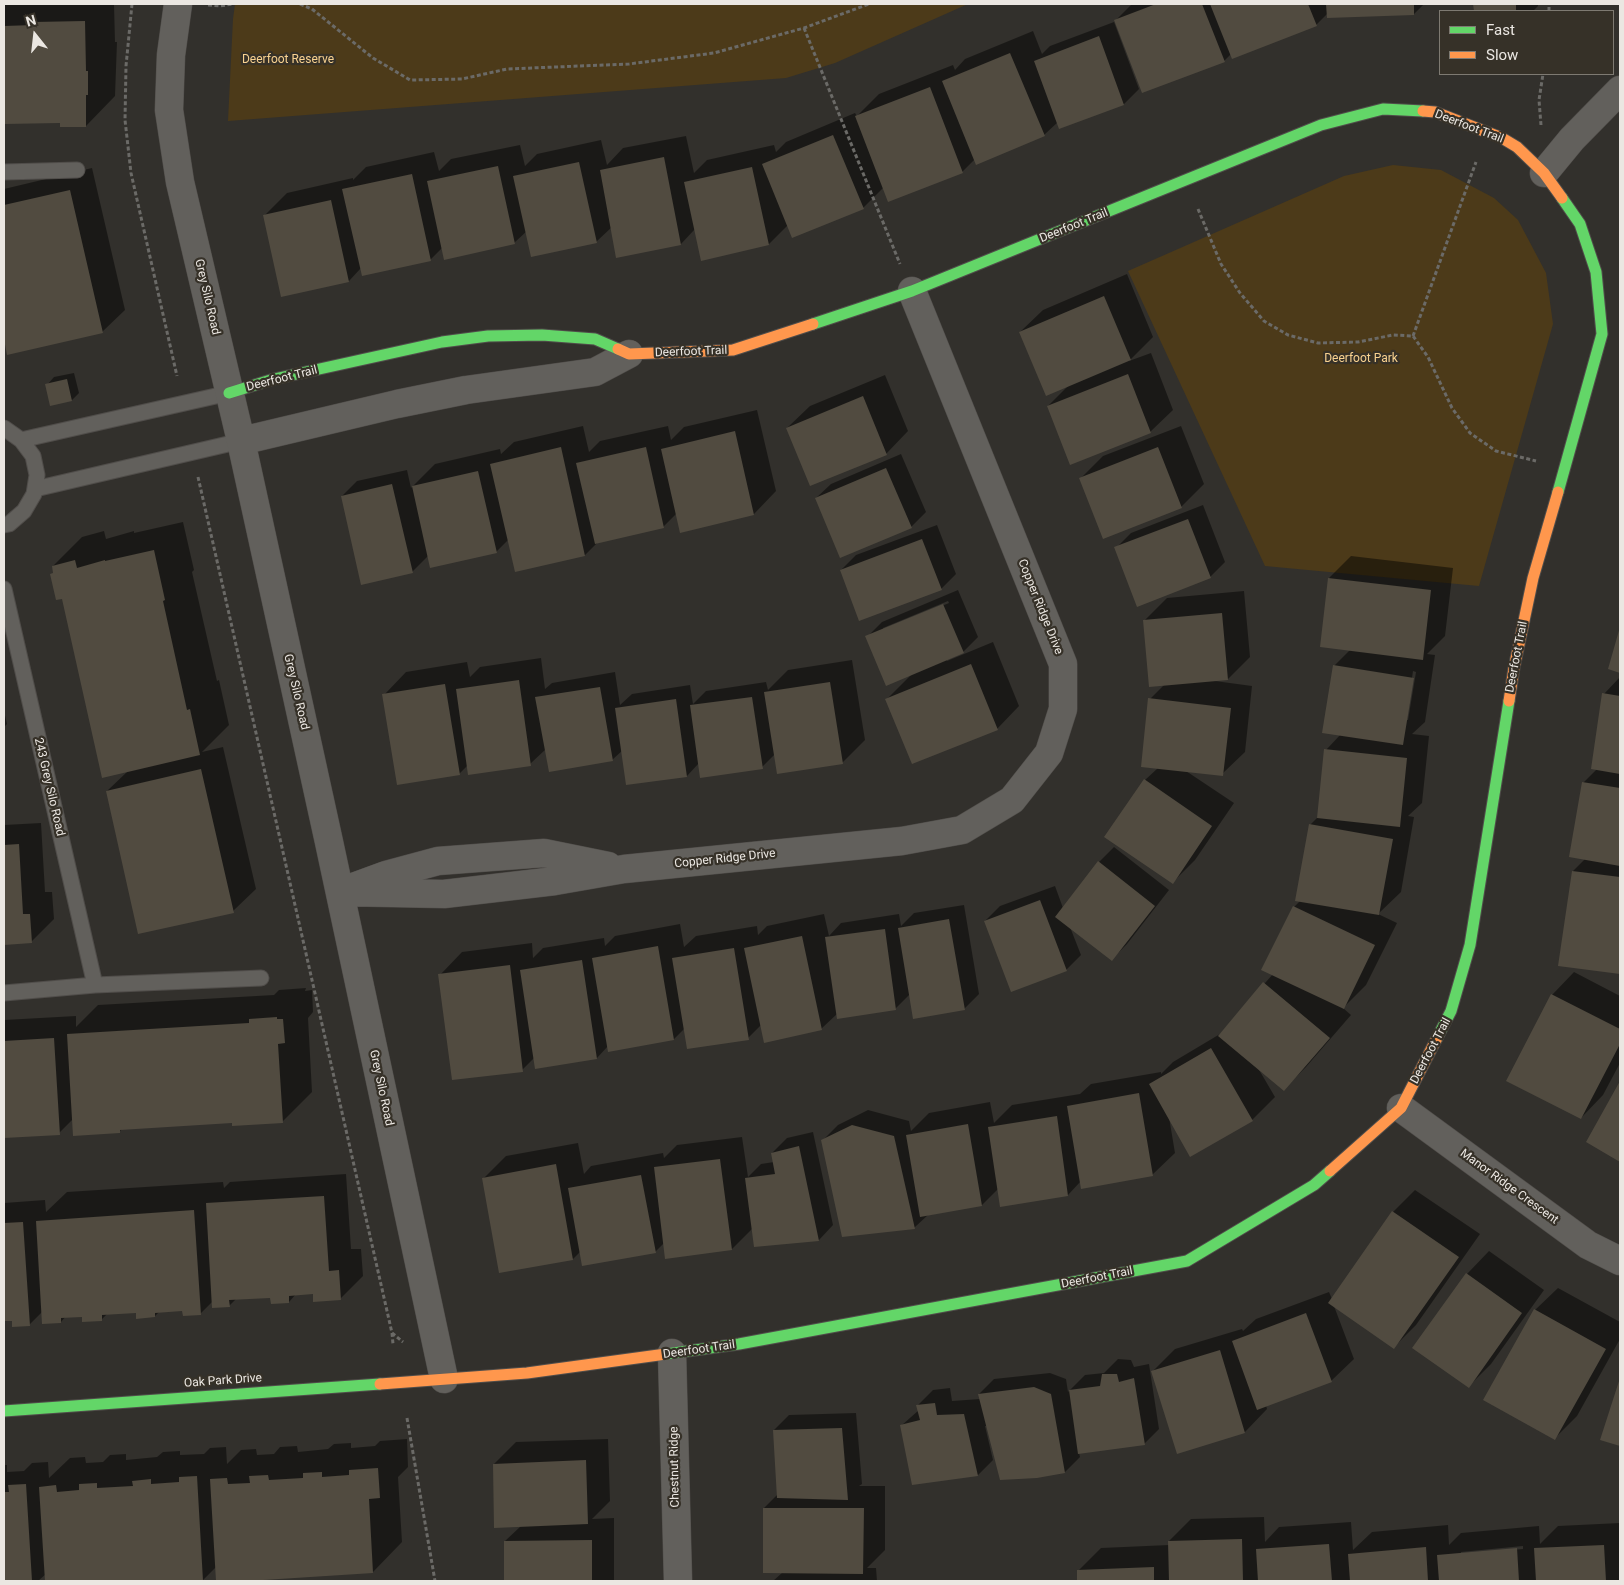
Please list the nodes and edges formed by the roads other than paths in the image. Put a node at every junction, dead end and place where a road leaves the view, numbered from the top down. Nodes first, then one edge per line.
1 (178, 4) edge
2 (1620, 90) edge
3 (77, 170) dead end
4 (4, 172) edge
5 (1544, 173) junction
6 (912, 291) junction
7 (629, 354) junction
8 (229, 392) junction
9 (4, 428) edge
10 (22, 440) junction
11 (240, 441) junction
12 (35, 489) junction
13 (4, 525) edge
14 (4, 589) edge
15 (340, 892) junction
16 (261, 978) dead end
17 (95, 985) junction
18 (4, 992) edge
19 (1401, 1108) junction
20 (1620, 1260) edge
21 (672, 1353) junction
22 (444, 1379) junction
23 (4, 1411) edge
24 (678, 1581) edge

1 - 8 street, Grey Silo Road
2 - 5 street
3 - 4 lane
5 - 6 street, Deerfoot Trail
5 - 19 street, Deerfoot Trail
6 - 7 street, Deerfoot Trail
6 - 15 street, Copper Ridge Drive
7 - 8 street, Deerfoot Trail
7 - 11 street, Deerfoot Trail
8 - 10 lane
8 - 11 street, Grey Silo Road
9 - 10 lane
10 - 12 lane
11 - 12 lane
11 - 15 street, Grey Silo Road
12 - 13 lane
14 - 17 lane, 243 Grey Silo Road
15 - 22 street, Grey Silo Road
16 - 17 lane
17 - 18 lane
19 - 20 street, Manor Ridge Crescent
19 - 21 street, Deerfoot Trail
21 - 22 street, Deerfoot Trail
21 - 24 street, Chestnut Ridge
22 - 23 street, Oak Park Drive

